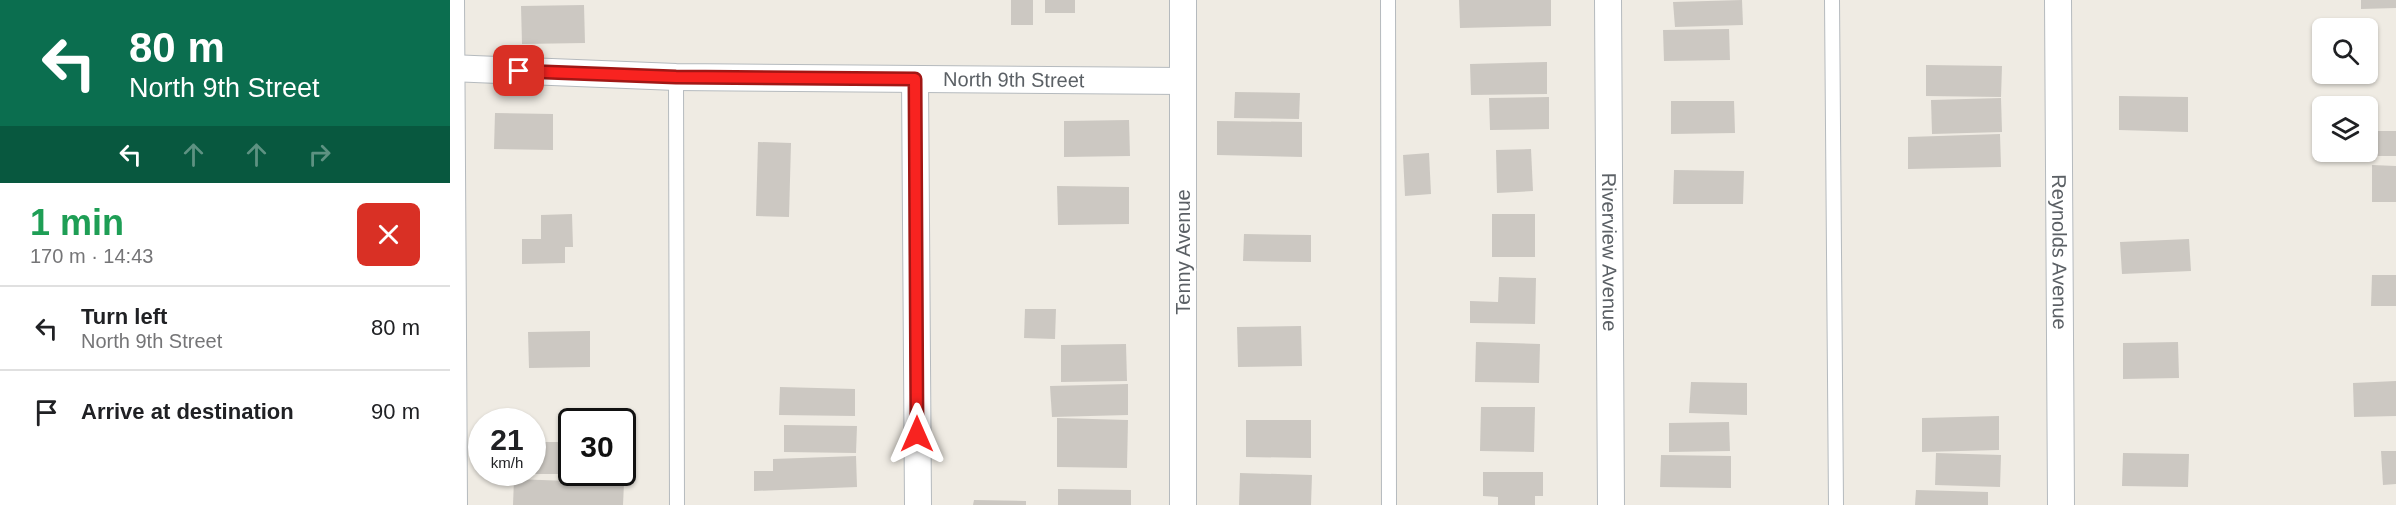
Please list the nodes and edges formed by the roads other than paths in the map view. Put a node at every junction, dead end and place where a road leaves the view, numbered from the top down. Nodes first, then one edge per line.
1 (451, 0) edge
2 (1183, 0) edge
3 (1388, 0) edge
4 (1608, 0) edge
5 (1832, 0) edge
6 (2058, 0) edge
7 (451, 68) edge
8 (676, 77) junction
9 (915, 79) junction
10 (1183, 81) junction
11 (454, 505) edge
12 (677, 505) edge
13 (918, 505) edge
14 (1183, 505) edge
15 (1389, 505) edge
16 (1611, 505) edge
17 (1836, 505) edge
18 (2061, 505) edge

1 - 7 street
2 - 10 street, Tenny Avenue
3 - 15 lane
4 - 16 street, Riverview Avenue
5 - 17 lane
6 - 18 street, Reynolds Avenue
7 - 8 street, North 9th Street
7 - 11 street
8 - 9 street, North 9th Street
8 - 12 lane
9 - 10 street, North 9th Street
9 - 13 street
10 - 14 street, Tenny Avenue

